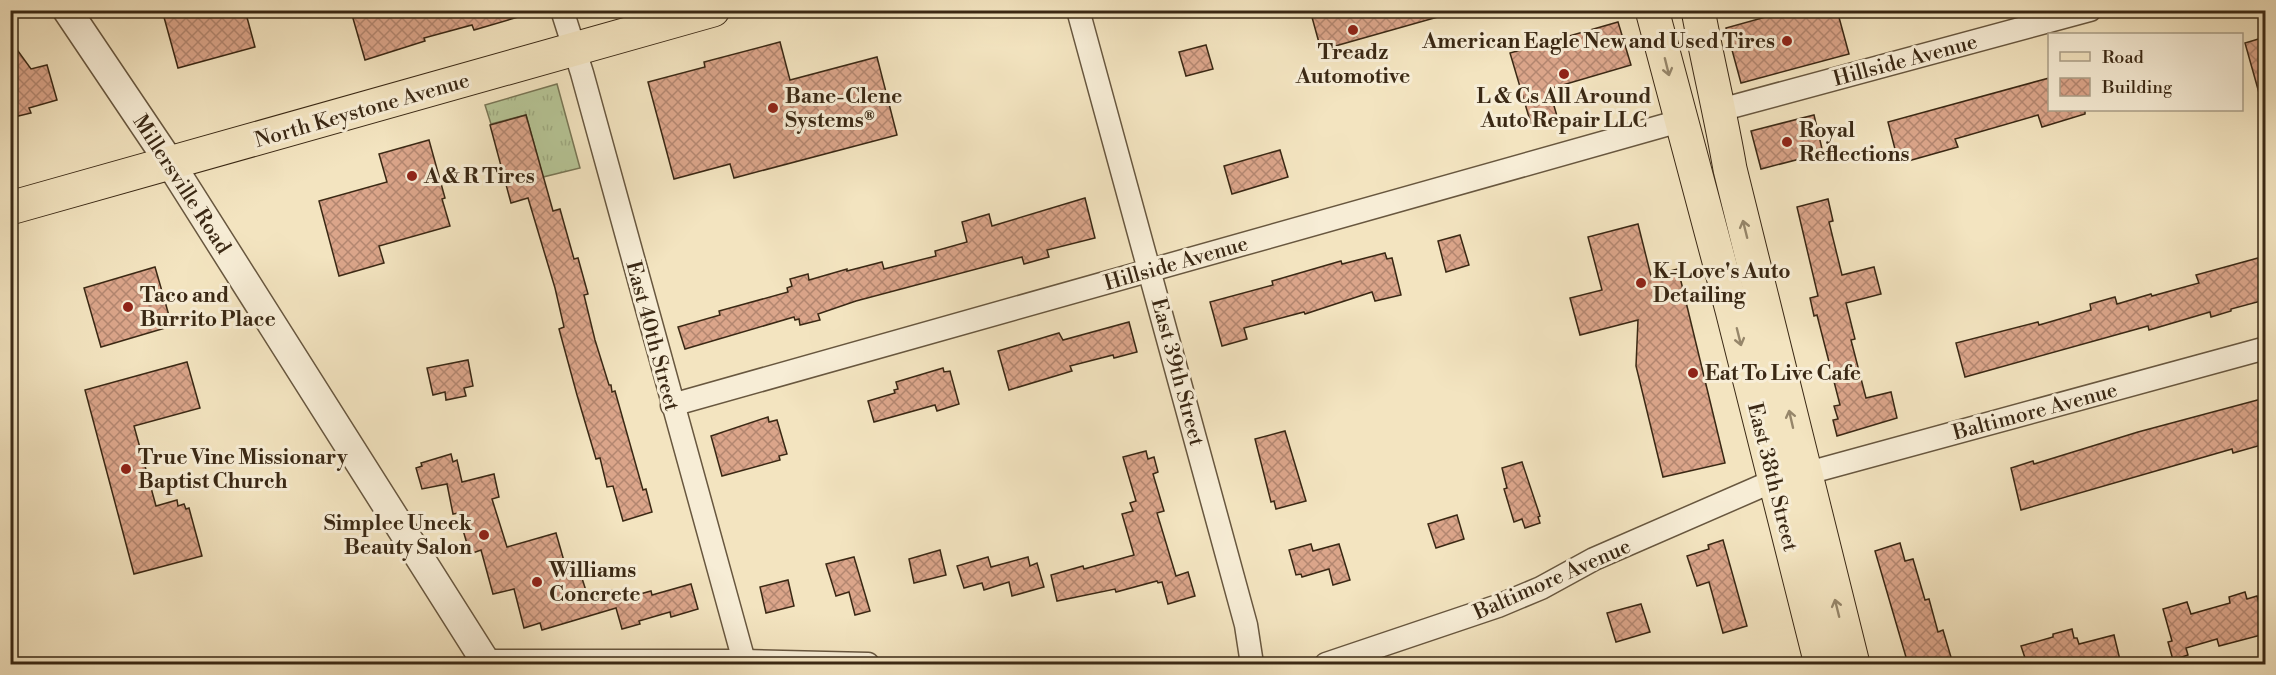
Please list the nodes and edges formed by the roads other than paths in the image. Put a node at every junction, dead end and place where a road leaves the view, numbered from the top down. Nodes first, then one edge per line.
1 (67, 10) edge
2 (562, 10) edge
3 (713, 10) edge
4 (1078, 10) edge
5 (1652, 10) edge
6 (1698, 10) edge
7 (2090, 10) edge
8 (574, 50) junction
9 (1720, 110) junction
10 (1680, 121) junction
11 (170, 164) junction
12 (10, 208) edge
13 (1150, 270) junction
14 (2265, 348) edge
15 (672, 405) junction
16 (1789, 479) junction
17 (744, 661) junction
18 (486, 663) edge
19 (868, 664) edge
20 (1252, 664) edge
21 (1326, 664) edge
22 (1821, 664) edge
23 (1852, 664) edge

1 - 11 street, Millersville Road
2 - 8 street, East 40th Street
3 - 8 main road, North Keystone Avenue
4 - 13 street, East 39th Street
5 -> 10 main road, East 38th Street
6 - 9 main road, East 38th Street
7 - 9 street, Hillside Avenue
8 - 11 main road, North Keystone Avenue
8 - 15 street, East 40th Street
16 -> 9 main road, East 38th Street
10 - 13 street, Hillside Avenue
10 -> 16 main road, East 38th Street
11 - 12 main road, North Keystone Avenue
11 - 18 street, Millersville Road
13 - 15 street, Hillside Avenue
13 - 20 street, East 39th Street
14 - 16 street, Baltimore Avenue
15 - 17 street, East 40th Street
16 - 21 street, Baltimore Avenue
16 - 22 main road, East 38th Street
23 -> 16 main road, East 38th Street
17 - 18 street
17 - 19 street

